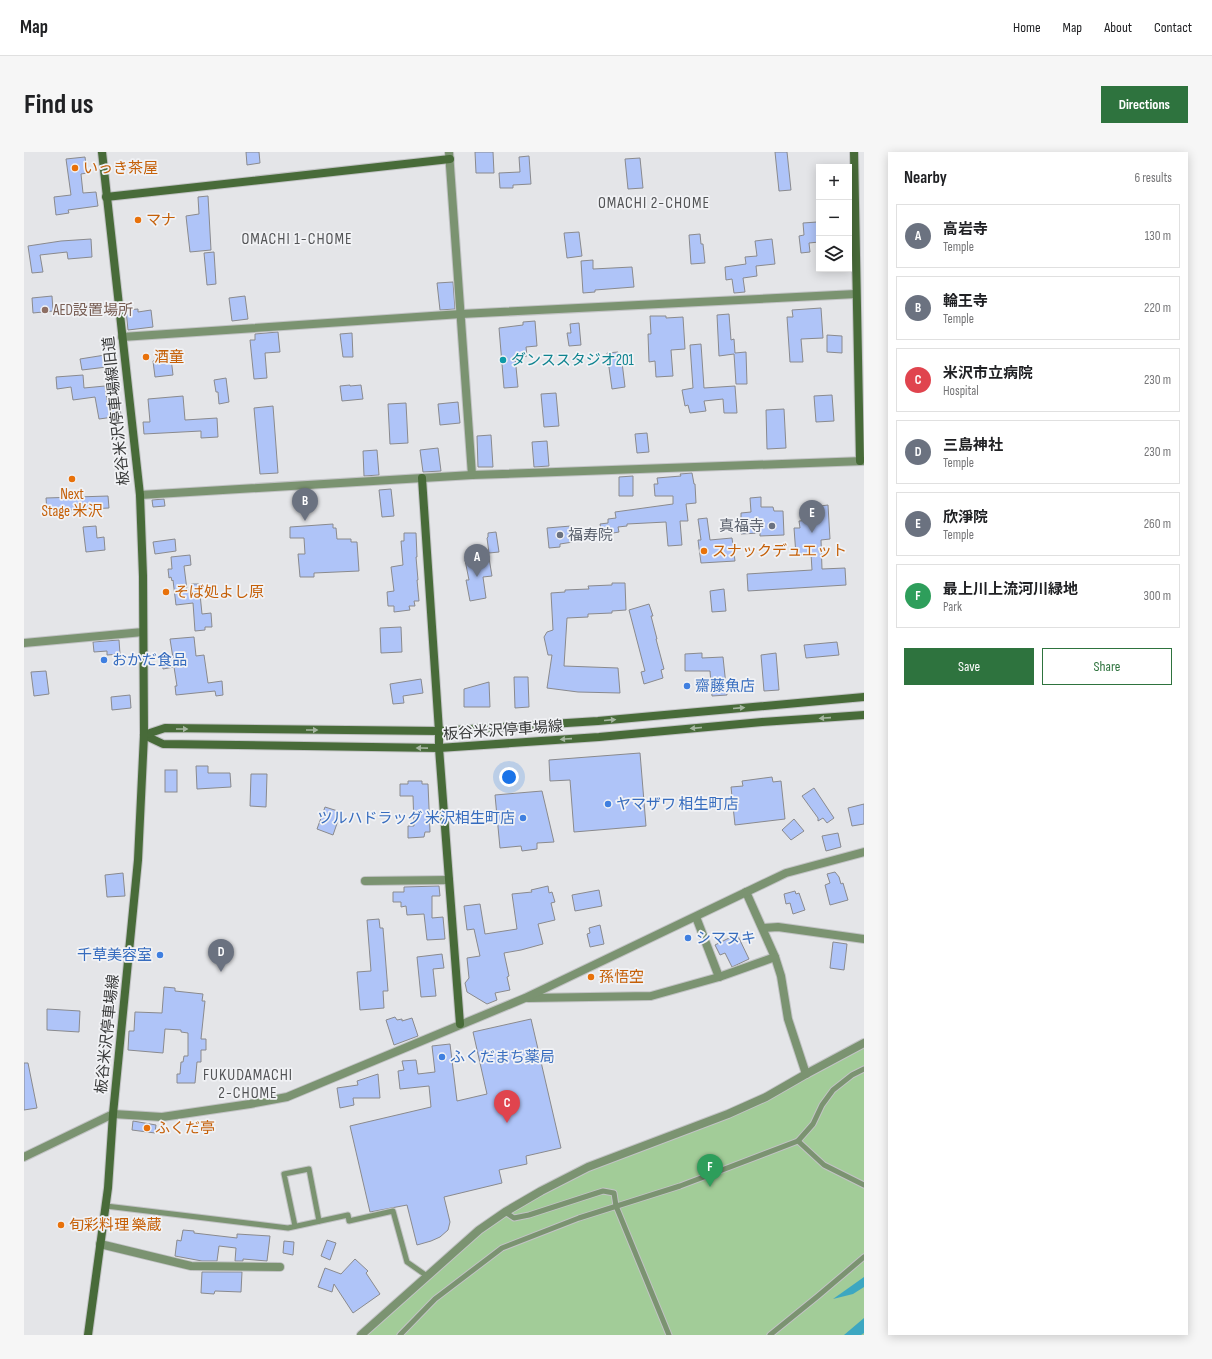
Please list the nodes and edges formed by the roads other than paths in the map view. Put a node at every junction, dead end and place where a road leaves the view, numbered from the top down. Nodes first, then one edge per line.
1 (102, 152) edge
2 (854, 152) edge
3 (449, 156) edge
4 (106, 197) junction
5 (860, 294) edge
6 (462, 314) junction
7 (122, 337) junction
8 (862, 461) edge
9 (472, 475) junction
10 (422, 478) junction
11 (140, 495) junction
12 (143, 632) junction
13 (24, 643) edge
14 (864, 697) edge
15 (864, 715) edge
16 (439, 731) junction
17 (144, 735) junction
18 (439, 748) junction
19 (864, 852) edge
20 (449, 880) junction
21 (365, 881) dead end
22 (746, 892) junction
23 (696, 917) junction
24 (763, 928) junction
25 (864, 939) edge
26 (776, 957) junction
27 (719, 977) junction
28 (525, 998) junction
29 (460, 1024) junction
30 (864, 1043) edge
31 (864, 1069) edge
32 (806, 1074) junction
33 (113, 1114) junction
34 (798, 1141) junction
35 (24, 1157) edge
36 (864, 1185) edge
37 (106, 1206) junction
38 (616, 1206) junction
39 (505, 1212) junction
40 (319, 1221) junction
41 (295, 1226) junction
42 (100, 1244) junction
43 (864, 1257) edge
44 (280, 1267) dead end
45 (427, 1276) junction
46 (88, 1335) edge
47 (361, 1335) edge
48 (400, 1335) edge
49 (669, 1335) edge
50 (770, 1335) edge

1 - 4 main road, 板谷米沢停車場線旧道
2 - 5 main road
3 - 4 main road
3 - 6 street
4 - 7 main road, 板谷米沢停車場線旧道
5 - 6 street
5 - 8 main road
6 - 7 street
6 - 9 street
7 - 11 main road, 板谷米沢停車場線旧道
8 - 9 street
9 - 10 street
10 - 11 street
10 - 16 main road
11 - 12 main road, 板谷米沢停車場線旧道
12 - 13 street
12 - 17 main road, 板谷米沢停車場線旧道
16 -> 14 main road, 板谷米沢停車場線
15 -> 18 main road, 板谷米沢停車場線
17 -> 16 main road, 板谷米沢停車場線
16 - 18 main road
18 -> 17 main road, 板谷米沢停車場線
17 - 33 main road, 板谷米沢停車場線
18 - 20 main road
19 - 22 street
20 - 21 street
20 - 29 main road
22 - 23 street
22 - 24 street
23 - 27 street
23 - 28 street
24 - 25 street
24 - 26 street
26 - 27 street
26 - 32 street
27 - 28 street
28 - 29 street
29 - 33 street
30 - 32 street
31 - 34 lane
32 - 39 street
33 - 35 street
33 - 37 main road, 板谷米沢停車場線
34 - 36 lane
34 - 38 lane
37 - 41 lane
37 - 42 main road, 板谷米沢停車場線
38 - 39 lane
38 - 48 lane
38 - 49 lane
39 - 45 street
40 - 41 lane
40 - 41 lane
40 - 45 lane
42 - 44 street
42 - 46 main road, 板谷米沢停車場線
43 - 50 lane
45 - 47 street

